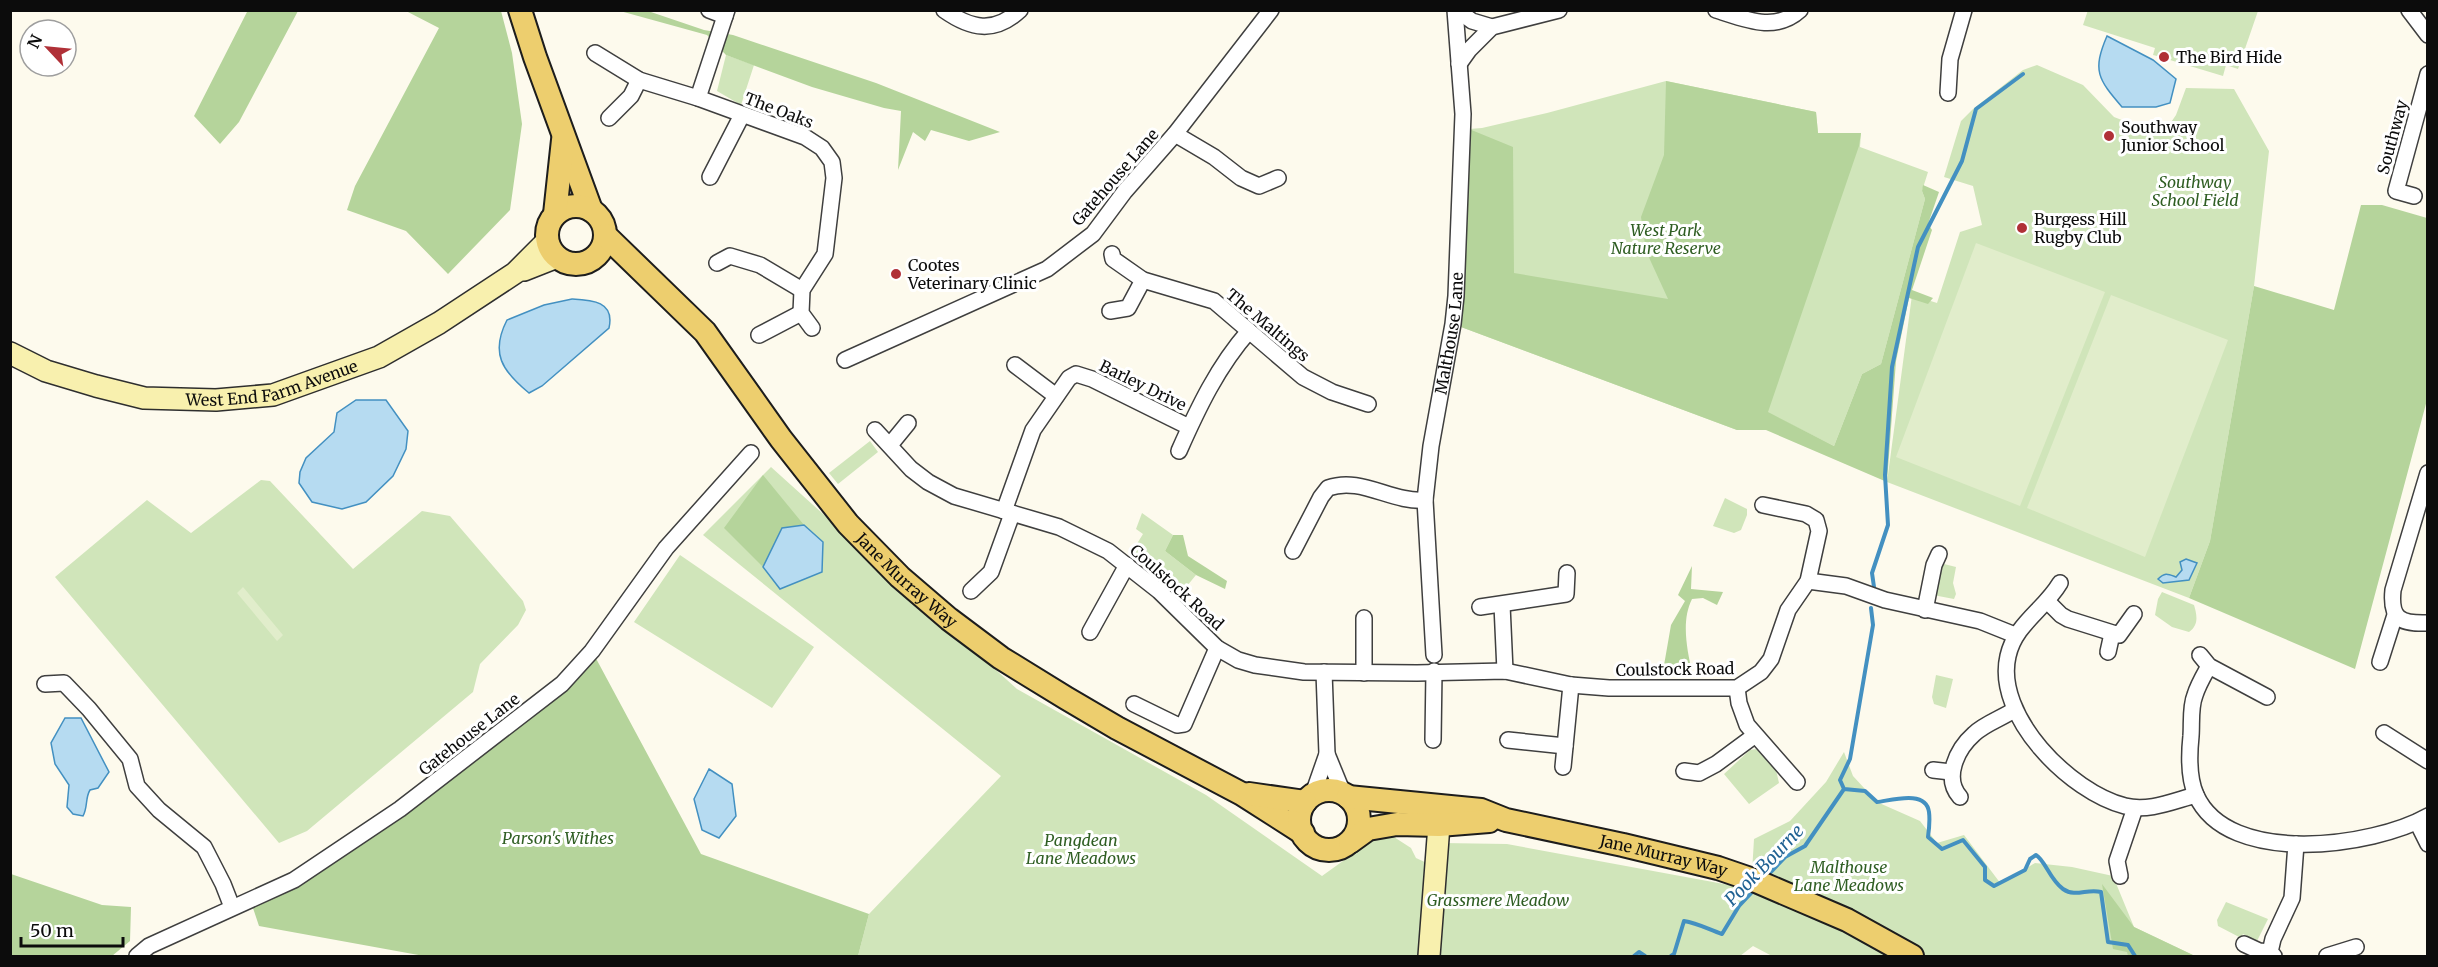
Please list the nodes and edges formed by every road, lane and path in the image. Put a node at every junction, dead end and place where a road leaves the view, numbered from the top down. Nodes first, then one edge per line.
1 (520, 10) edge
2 (709, 10) edge
3 (944, 10) edge
4 (1020, 10) edge
5 (1271, 10) edge
6 (1456, 10) edge
7 (1559, 10) edge
8 (1716, 10) edge
9 (1800, 10) edge
10 (1964, 10) edge
11 (2409, 10) edge
12 (726, 13) edge
13 (1492, 27) junction
14 (2427, 35) edge
15 (595, 53) dead end
16 (1459, 64) junction
17 (2427, 74) edge
18 (639, 80) junction
19 (1948, 93) dead end
20 (698, 98) junction
21 (742, 115) junction
22 (609, 118) dead end
23 (1175, 134) junction
24 (563, 135) junction
25 (710, 177) dead end
26 (1278, 178) dead end
27 (2414, 196) dead end
28 (591, 210) junction
29 (555, 214) junction
30 (605, 235) junction
31 (552, 249) junction
32 (1112, 254) dead end
33 (592, 259) junction
34 (717, 263) dead end
35 (650, 278) junction
36 (1143, 280) junction
37 (802, 290) junction
38 (1110, 311) dead end
39 (801, 312) junction
40 (812, 328) dead end
41 (1249, 331) junction
42 (759, 335) dead end
43 (10, 353) edge
44 (845, 360) dead end
45 (1015, 365) dead end
46 (1056, 396) junction
47 (1368, 404) dead end
48 (908, 423) dead end
49 (1189, 427) junction
50 (875, 430) dead end
51 (890, 446) junction
52 (1179, 451) dead end
53 (751, 453) dead end
54 (2427, 473) edge
55 (1425, 500) junction
56 (1763, 505) dead end
57 (1008, 513) junction
58 (1293, 551) dead end
59 (1939, 554) dead end
60 (1127, 565) junction
61 (1567, 573) dead end
62 (1808, 580) junction
63 (2060, 583) dead end
64 (971, 591) dead end
65 (2047, 601) junction
66 (1502, 605) junction
67 (1480, 607) dead end
68 (1925, 610) junction
69 (2134, 614) dead end
70 (2395, 615) junction
71 (1364, 618) dead end
72 (2427, 623) edge
73 (1090, 632) dead end
74 (2112, 634) junction
75 (2015, 635) junction
76 (1217, 648) junction
77 (2108, 652) dead end
78 (1434, 655) dead end
79 (2380, 662) dead end
80 (1505, 670) junction
81 (1434, 671) junction
82 (1324, 672) junction
83 (1364, 673) junction
84 (45, 684) dead end
85 (1571, 685) junction
86 (1737, 688) junction
87 (2267, 697) dead end
88 (1134, 704) dead end
89 (2014, 710) junction
90 (2384, 733) dead end
91 (1754, 736) junction
92 (1434, 740) dead end
93 (1508, 740) dead end
94 (1565, 746) junction
95 (1327, 754) junction
96 (2427, 761) edge
97 (1563, 767) dead end
98 (1933, 770) dead end
99 (1684, 771) dead end
100 (1951, 772) junction
101 (1797, 782) dead end
102 (1242, 794) junction
103 (1346, 795) junction
104 (2196, 795) junction
105 (1960, 797) dead end
106 (1309, 798) junction
107 (2135, 808) junction
108 (2422, 819) edge
109 (1506, 820) junction
110 (1439, 825) junction
111 (1303, 833) junction
112 (1350, 842) junction
113 (2296, 844) junction
114 (2427, 844) edge
115 (2120, 876) dead end
116 (231, 907) junction
117 (2244, 944) dead end
118 (2356, 947) dead end
119 (2272, 954) edge
120 (137, 957) edge
121 (1430, 957) edge
122 (1912, 957) edge
123 (2327, 957) edge

1 - 24 main road
2 - 12 street
3 - 4 street
5 - 23 street, Gatehouse Lane
6 - 13 street
6 - 16 street, Malthouse Lane
7 - 13 street
8 - 9 street
10 - 19 street
11 - 14 street
12 - 20 street
13 - 16 street
15 - 18 street, The Oaks
16 - 55 street, Malthouse Lane
17 - 27 street, Southway
18 - 20 street, The Oaks
18 - 22 street
20 - 21 street, The Oaks
21 - 25 street
21 - 37 street, The Oaks
23 - 26 street
23 - 44 street, Gatehouse Lane
24 - 28 main road
24 - 29 main road
28 - 29 main road
28 - 30 main road
29 - 31 main road
30 - 33 main road
30 - 35 main road, Jane Murray Way
31 - 33 main road
31 - 43 street, West End Farm Avenue
32 - 36 street, The Maltings
33 - 35 main road, Jane Murray Way
34 - 37 street
35 - 102 main road, Jane Murray Way
36 - 38 street
36 - 41 street, The Maltings
37 - 39 street, The Oaks
39 - 40 street
39 - 42 street
41 - 47 street, The Maltings
41 - 49 street, Barley Drive
45 - 46 street
46 - 49 street, Barley Drive
46 - 57 street, Barley Drive
48 - 51 street
49 - 52 street, Barley Drive
50 - 51 street, Coulstock Road
51 - 57 street, Coulstock Road
53 - 116 street, Gatehouse Lane
54 - 70 street
55 - 58 street
55 - 78 street, Malthouse Lane
56 - 62 street, Coulstock Road
57 - 60 street, Coulstock Road
57 - 64 street
59 - 68 street
60 - 73 street
60 - 76 street, Coulstock Road
61 - 66 street
62 - 68 street
62 - 86 street, Coulstock Road
63 - 65 street
65 - 74 street
65 - 75 street
66 - 67 street
66 - 80 street
68 - 75 street
69 - 74 street
70 - 72 street
70 - 79 street
71 - 83 street
74 - 77 street
75 - 89 street
76 - 82 street, Coulstock Road
76 - 88 street, Coulstock Road
80 - 81 street, Coulstock Road
80 - 85 street, Coulstock Road
81 - 83 street, Coulstock Road
81 - 92 street
82 - 83 street, Coulstock Road
82 - 95 street
84 - 116 street
85 - 86 street, Coulstock Road
85 - 94 street
86 - 91 street
87 - 104 street
89 - 100 street
89 - 107 street
90 - 96 street
91 - 99 street
91 - 101 street
93 - 94 street
94 - 97 street
95 - 103 street
95 - 106 street
98 - 100 street
100 - 105 street
102 - 106 main road
102 - 111 main road, Jane Murray Way
103 - 106 main road
103 - 109 main road, Jane Murray Way
103 - 112 main road
104 - 107 street
104 - 113 street
106 - 111 main road
107 - 115 street
108 - 113 street
108 - 114 street
109 - 110 main road, Jane Murray Way
109 - 122 main road, Jane Murray Way
110 - 112 main road, Jane Murray Way
110 - 121 street
111 - 112 main road
113 - 119 street
116 - 120 street, Gatehouse Lane
117 - 119 street
118 - 123 street

